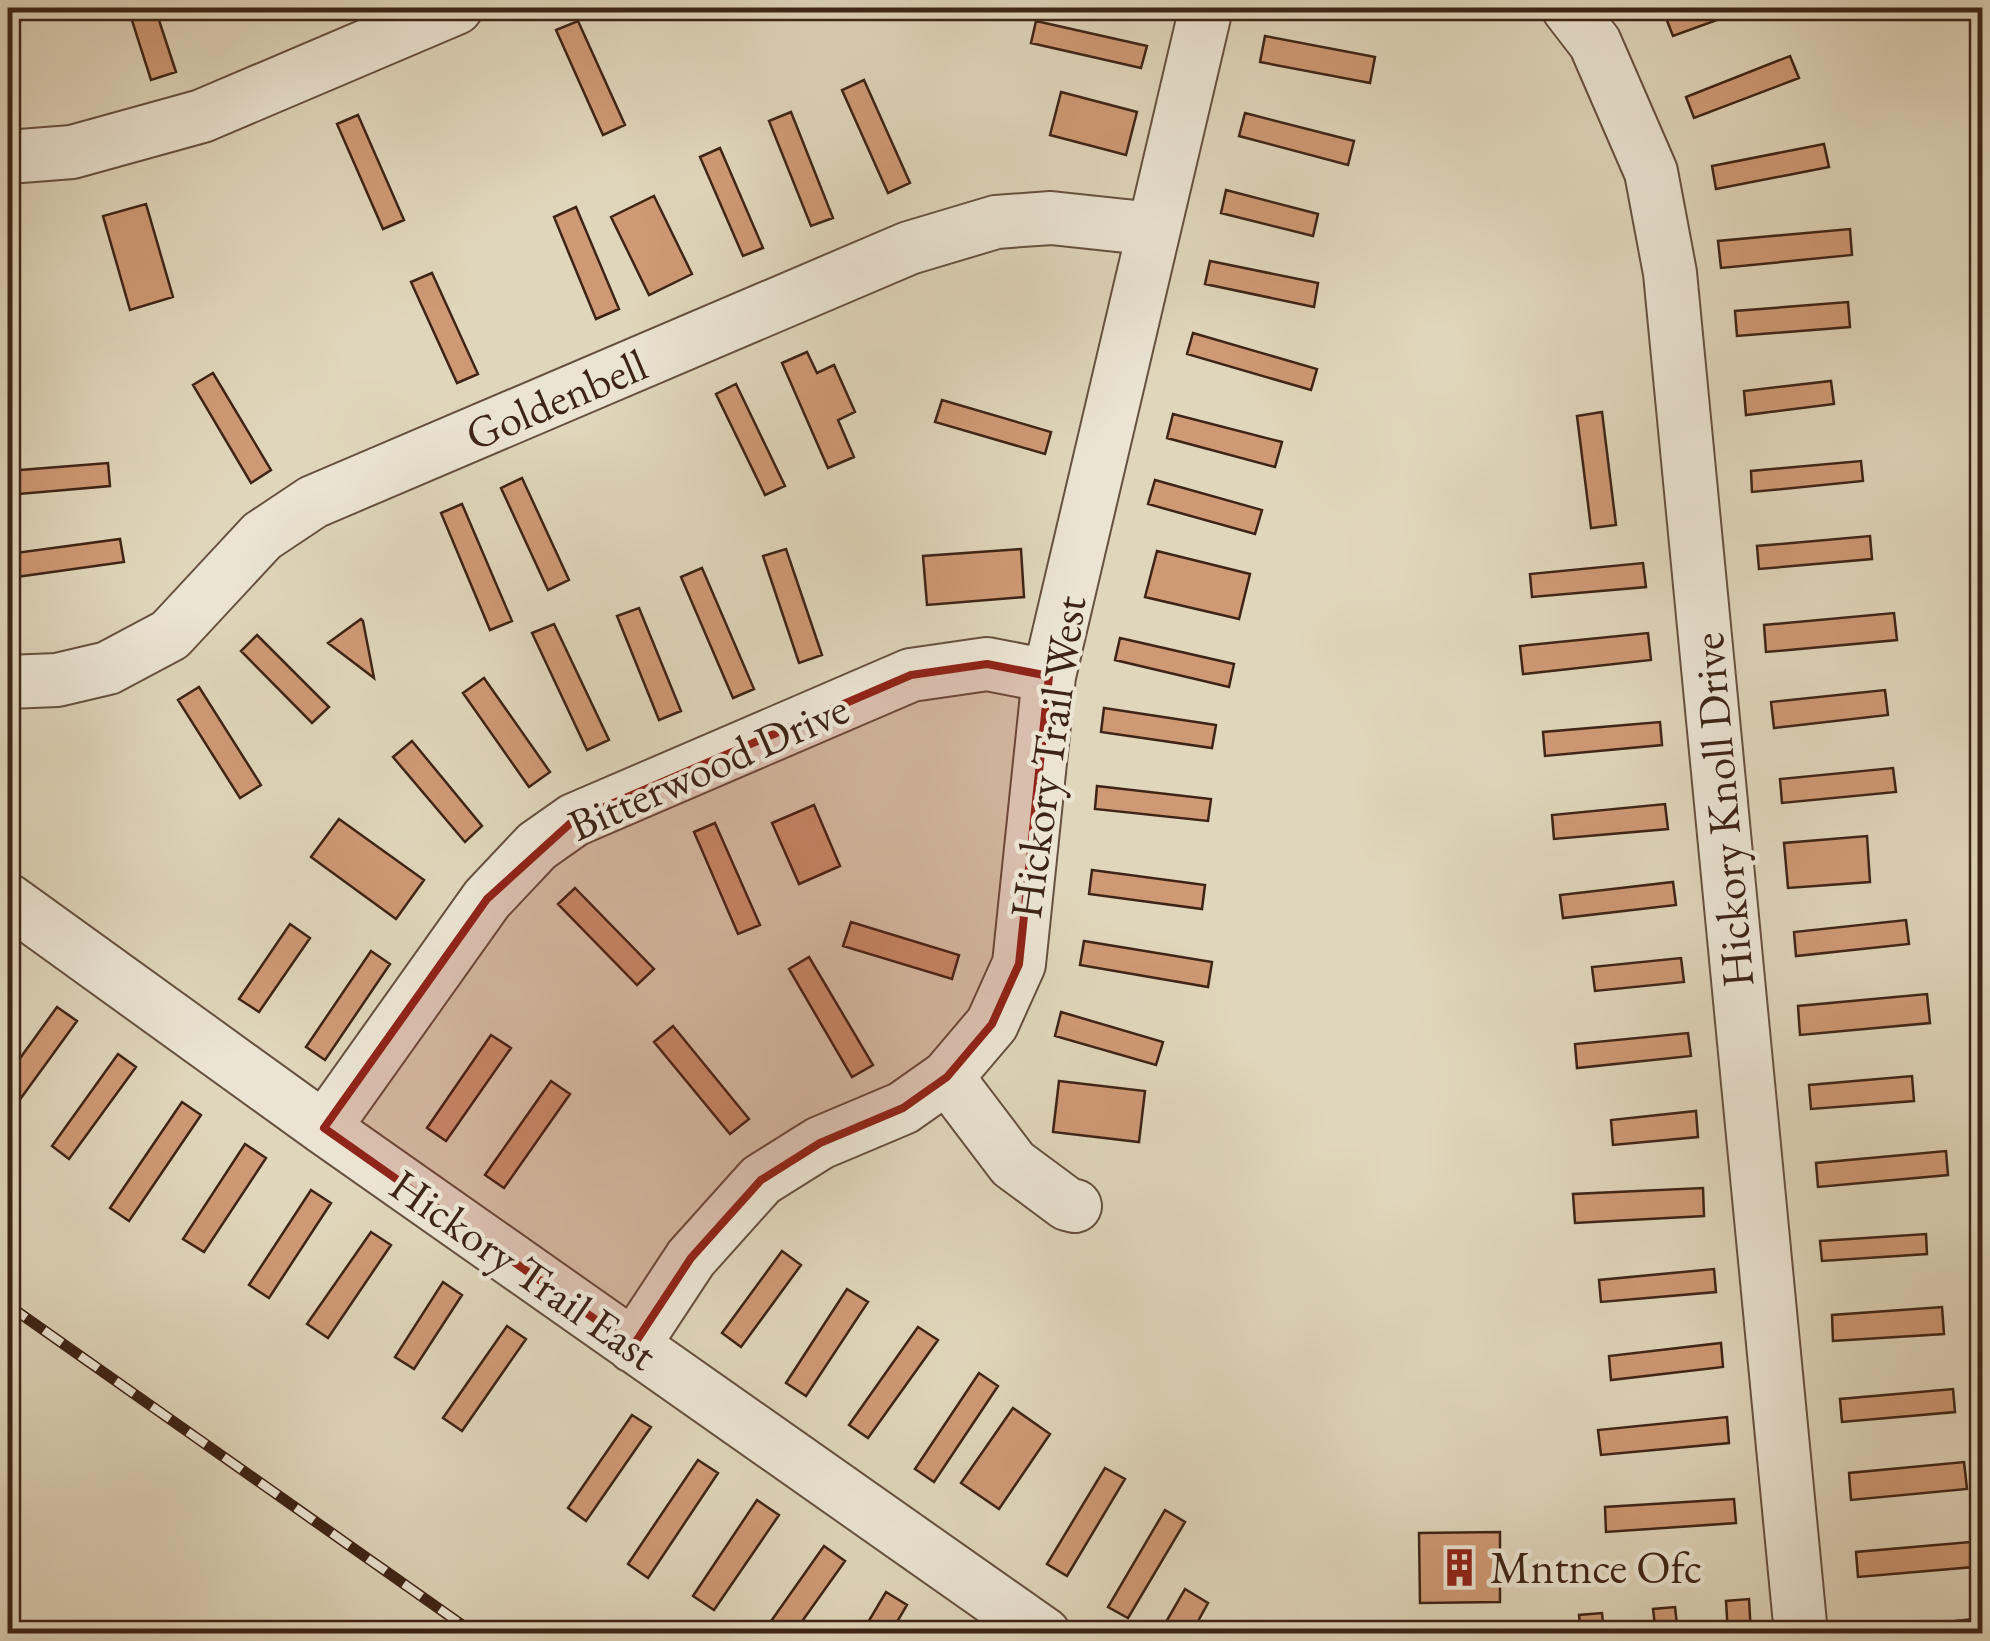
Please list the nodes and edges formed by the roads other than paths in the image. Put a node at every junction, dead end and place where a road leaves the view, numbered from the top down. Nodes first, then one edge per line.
1 (456, 8) edge
2 (1206, 8) edge
3 (1568, 8) edge
4 (8, 157) edge
5 (1154, 229) junction
6 (1049, 676) junction
7 (8, 682) edge
8 (8, 900) edge
9 (947, 1077) junction
10 (324, 1128) junction
11 (1075, 1206) dead end
12 (633, 1346) junction
13 (1044, 1634) edge
14 (1801, 1634) edge

1 - 4 street
2 - 5 street, Hickory Trail West
3 - 14 street, Hickory Knoll Drive
5 - 6 street, Hickory Trail West
5 - 7 street, Goldenbell
6 - 9 street, Hickory Trail West
6 - 10 street, Bitterwood Drive
8 - 10 street, Hickory Trail East
9 - 11 street
9 - 12 street, Hickory Trail West
10 - 12 street, Hickory Trail East
12 - 13 street, Hickory Trail East

